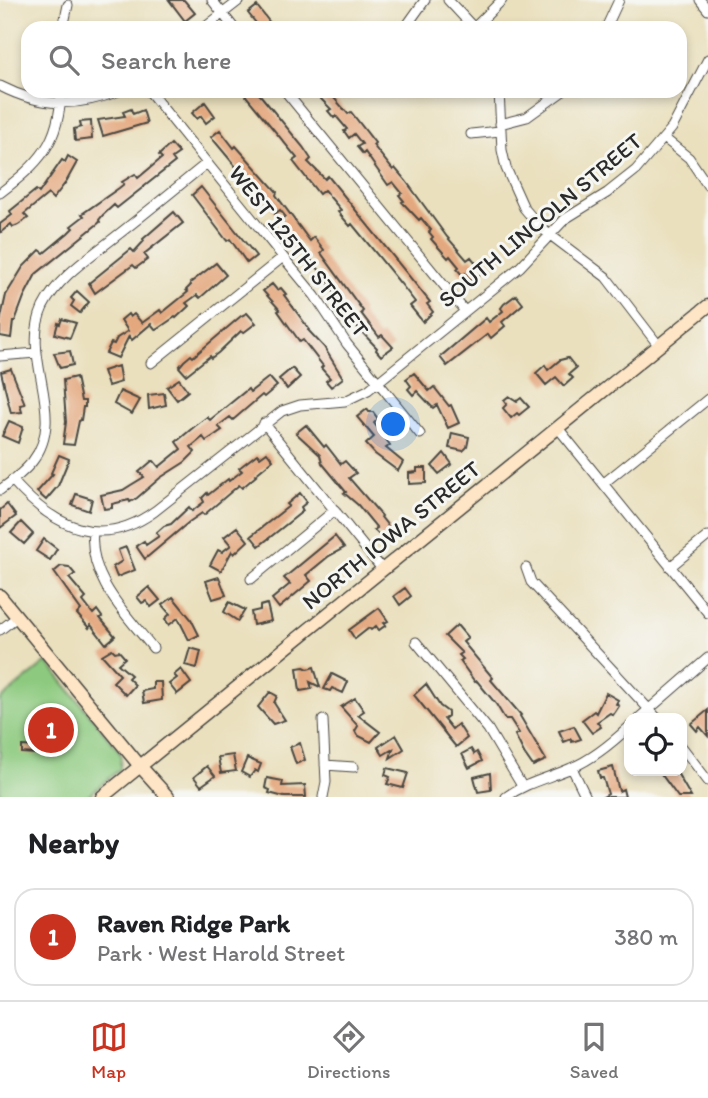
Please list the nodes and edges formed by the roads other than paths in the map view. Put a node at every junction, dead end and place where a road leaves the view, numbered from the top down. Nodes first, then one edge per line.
1 (212, 0) edge
2 (240, 0) edge
3 (425, 0) edge
4 (448, 0) edge
5 (502, 0) edge
6 (619, 0) edge
7 (700, 0) edge
8 (68, 5) dead end
9 (708, 10) edge
10 (223, 13) junction
11 (65, 21) edge
12 (213, 21) edge
13 (229, 21) edge
14 (410, 21) edge
15 (468, 21) edge
16 (481, 21) edge
17 (609, 21) edge
18 (708, 59) edge
19 (0, 86) edge
20 (21, 94) edge
21 (31, 98) edge
22 (61, 98) edge
23 (100, 98) edge
24 (155, 98) edge
25 (291, 98) edge
26 (499, 98) edge
27 (553, 98) edge
28 (61, 103) junction
29 (500, 128) junction
30 (471, 134) dead end
31 (664, 138) junction
32 (207, 163) junction
33 (708, 186) edge
34 (0, 194) edge
35 (549, 235) junction
36 (284, 257) junction
37 (708, 306) edge
38 (464, 310) junction
39 (659, 346) junction
40 (36, 353) junction
41 (0, 356) edge
42 (151, 363) dead end
43 (377, 383) junction
44 (708, 399) edge
45 (264, 423) junction
46 (558, 428) junction
47 (420, 434) dead end
48 (12, 481) junction
49 (604, 483) junction
50 (0, 490) edge
51 (335, 510) junction
52 (93, 531) junction
53 (708, 536) edge
54 (670, 567) junction
55 (526, 568) dead end
56 (382, 569) junction
57 (251, 579) dead end
58 (0, 596) edge
59 (708, 612) edge
60 (17, 617) junction
61 (0, 630) edge
62 (416, 642) dead end
63 (153, 648) dead end
64 (708, 658) edge
65 (649, 709) junction
66 (645, 713) edge
67 (653, 713) edge
68 (323, 720) dead end
69 (624, 731) edge
70 (687, 754) edge
71 (325, 765) junction
72 (140, 766) junction
73 (354, 767) dead end
74 (572, 768) junction
75 (708, 781) edge
76 (522, 786) junction
77 (102, 797) edge
78 (168, 797) edge
79 (323, 797) edge
80 (506, 797) edge
81 (586, 797) edge

1 - 10 street
2 - 10 street
3 - 14 street
4 - 15 street
5 - 16 street
6 - 17 street
7 - 9 street
8 - 11 street
10 - 12 street
10 - 13 street
18 - 31 street, SOUTH LINCOLN STREET
19 - 20 street
21 - 28 street
22 - 28 street
23 - 28 street
24 - 32 street, WEST 125TH STREET
25 - 38 street
26 - 29 street
27 - 29 street
28 - 34 street
29 - 30 street
29 - 35 street
31 - 33 street
31 - 35 street, SOUTH LINCOLN STREET
32 - 36 street, WEST 125TH STREET
32 - 40 street
35 - 38 street, SOUTH LINCOLN STREET
35 - 39 street
36 - 42 street
36 - 43 street, WEST 125TH STREET
37 - 39 street, NORTH IOWA STREET
38 - 43 street, SOUTH LINCOLN STREET
39 - 46 street, NORTH IOWA STREET
40 - 41 street
40 - 48 street
43 - 45 street, SOUTH LINCOLN STREET
43 - 47 street, WEST 125TH STREET
44 - 49 street
45 - 51 street
45 - 52 street, SOUTH LINCOLN STREET
46 - 49 street
46 - 56 street, NORTH IOWA STREET
48 - 50 street
48 - 52 street, SOUTH LINCOLN STREET
49 - 54 street
51 - 56 street
51 - 57 street
52 - 63 street
53 - 54 street
54 - 59 street
55 - 65 street
56 - 72 street, NORTH IOWA STREET
58 - 60 street
60 - 61 street
60 - 72 street
62 - 76 street
64 - 65 street
65 - 66 street
65 - 67 street
68 - 71 street
69 - 74 street
70 - 75 street
71 - 73 street
71 - 79 street
72 - 77 street, NORTH IOWA STREET
72 - 78 street
74 - 76 street
74 - 81 street
76 - 80 street

